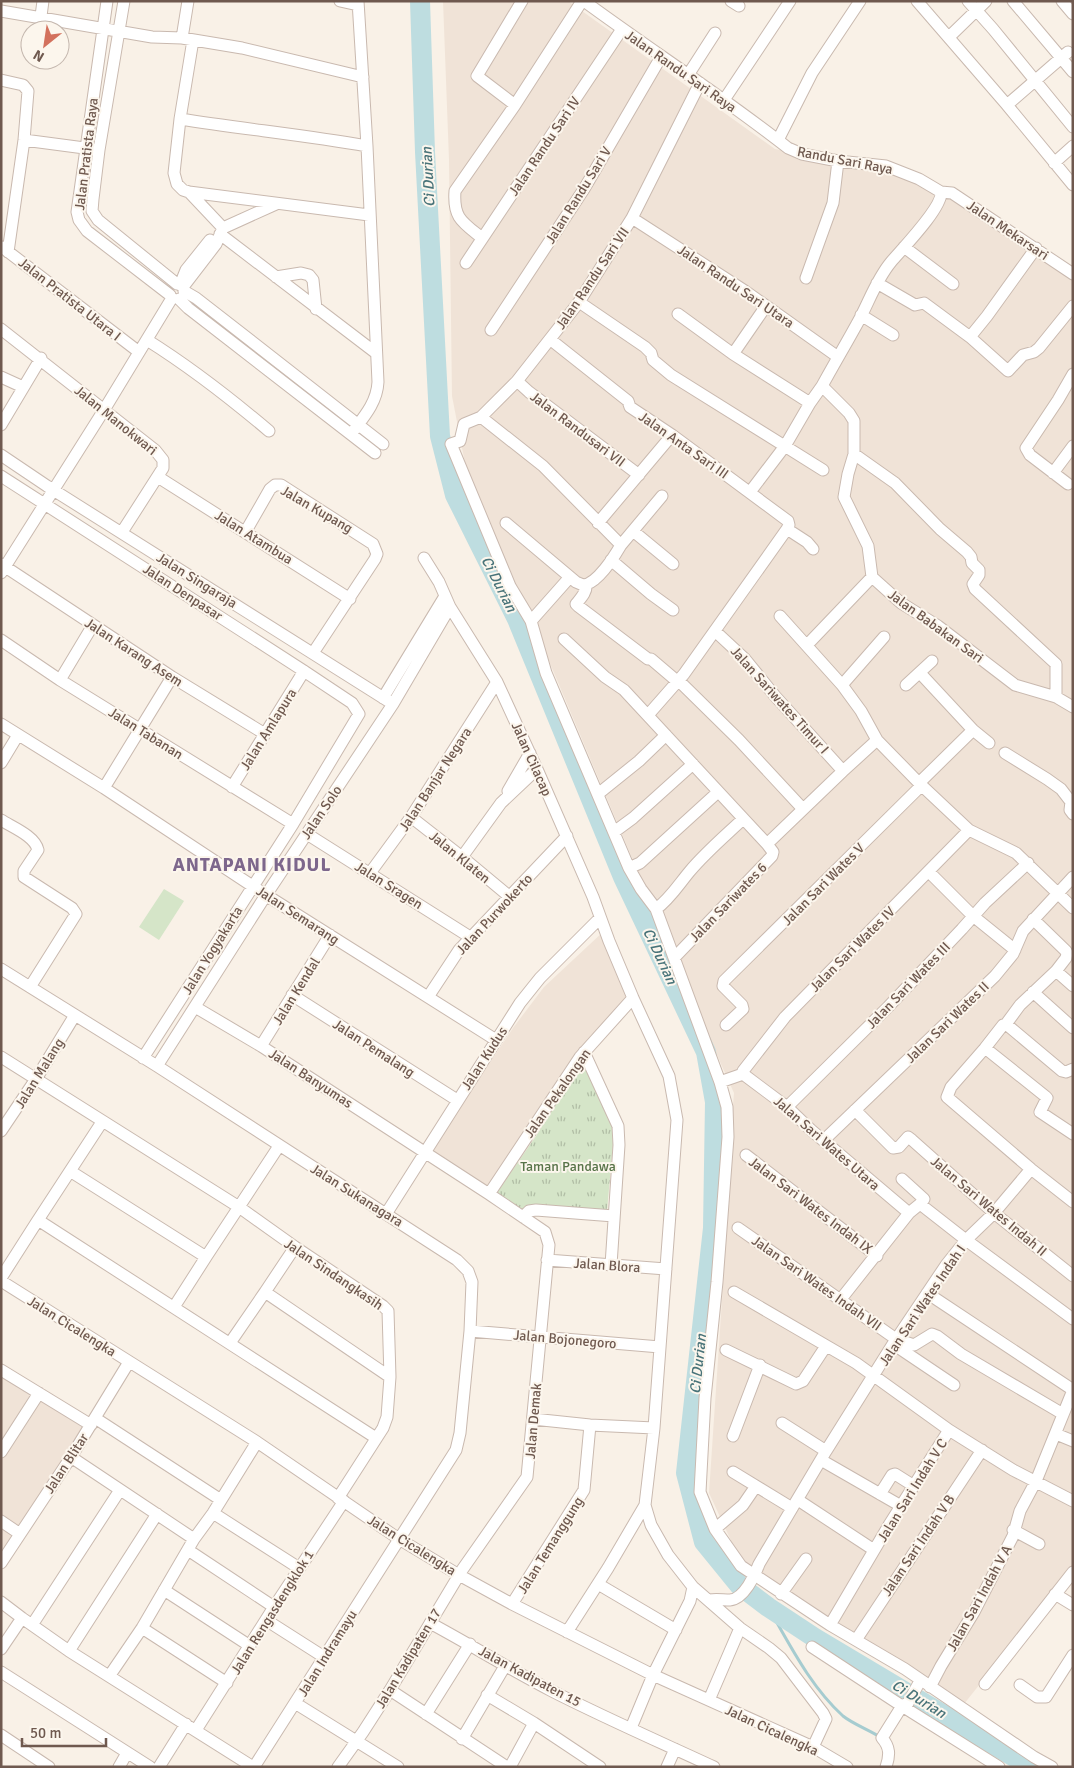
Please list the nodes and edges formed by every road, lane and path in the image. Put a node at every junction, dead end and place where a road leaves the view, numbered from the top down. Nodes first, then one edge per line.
1 (43, 1) edge
2 (107, 1) edge
3 (124, 1) edge
4 (188, 1) edge
5 (340, 1) edge
6 (522, 1) edge
7 (583, 1) edge
8 (790, 1) edge
9 (860, 1) edge
10 (917, 1) edge
11 (968, 1) edge
12 (986, 1) edge
13 (1013, 1) edge
14 (1062, 1) edge
15 (358, 3) edge
16 (1, 11) edge
17 (976, 11) junction
18 (1073, 14) edge
19 (41, 16) junction
20 (102, 28) junction
21 (622, 29) junction
22 (118, 31) junction
23 (715, 33) dead end
24 (948, 37) junction
25 (187, 39) junction
26 (1065, 55) junction
27 (661, 57) junction
28 (1073, 72) edge
29 (688, 75) junction
30 (363, 78) junction
31 (1, 80) edge
32 (1035, 82) junction
33 (700, 83) junction
34 (724, 100) junction
35 (515, 104) junction
36 (1007, 105) junction
37 (180, 119) junction
38 (1073, 126) edge
39 (24, 140) junction
40 (778, 140) junction
41 (367, 146) junction
42 (1073, 146) edge
43 (86, 148) junction
44 (99, 150) junction
45 (838, 161) junction
46 (1054, 162) junction
47 (1073, 185) edge
48 (189, 192) junction
49 (941, 192) junction
50 (278, 203) junction
51 (369, 215) junction
52 (632, 218) junction
53 (6, 221) edge
54 (221, 231) junction
55 (482, 238) junction
56 (904, 247) junction
57 (1036, 248) junction
58 (5, 249) edge
59 (466, 263) dead end
60 (1072, 273) edge
61 (276, 278) junction
62 (806, 278) dead end
63 (877, 283) junction
64 (953, 284) dead end
65 (178, 291) junction
66 (579, 302) junction
67 (766, 306) junction
68 (1073, 306) edge
69 (316, 309) junction
70 (678, 314) dead end
71 (861, 316) junction
72 (1, 329) edge
73 (490, 330) dead end
74 (892, 334) dead end
75 (970, 337) junction
76 (147, 340) junction
77 (551, 340) junction
78 (139, 352) junction
79 (376, 353) junction
80 (734, 354) junction
81 (838, 357) junction
82 (41, 358) junction
83 (1073, 374) edge
84 (1, 377) edge
85 (517, 382) junction
86 (822, 386) junction
87 (23, 387) junction
88 (810, 403) junction
89 (104, 410) junction
90 (481, 417) junction
91 (1, 425) edge
92 (358, 425) junction
93 (269, 431) dead end
94 (351, 434) junction
95 (672, 435) junction
96 (383, 444) dead end
97 (785, 446) junction
98 (1073, 446) edge
99 (375, 453) dead end
100 (854, 454) junction
101 (1, 455) edge
102 (824, 470) dead end
103 (1053, 473) junction
104 (639, 475) junction
105 (1, 476) edge
106 (158, 477) junction
107 (1068, 484) dead end
108 (750, 492) junction
109 (662, 496) dead end
110 (49, 497) junction
111 (506, 523) dead end
112 (598, 523) junction
113 (787, 529) junction
114 (246, 531) junction
115 (633, 531) junction
116 (122, 532) junction
117 (621, 545) junction
118 (813, 548) dead end
119 (424, 558) dead end
120 (611, 560) junction
121 (673, 564) dead end
122 (3, 568) edge
123 (570, 577) junction
124 (872, 577) junction
125 (586, 585) junction
126 (445, 596) junction
127 (350, 599) junction
128 (450, 607) junction
129 (673, 610) dead end
130 (780, 616) dead end
131 (530, 621) junction
132 (93, 625) junction
133 (716, 632) junction
134 (884, 637) dead end
135 (564, 639) dead end
136 (1, 640) edge
137 (807, 645) junction
138 (313, 653) junction
139 (932, 661) dead end
140 (304, 671) junction
141 (920, 673) junction
142 (172, 678) junction
143 (60, 680) junction
144 (498, 682) junction
145 (678, 682) junction
146 (842, 685) junction
147 (906, 685) dead end
148 (1056, 697) junction
149 (383, 698) junction
150 (393, 704) junction
151 (1073, 707) edge
152 (359, 714) joint
153 (648, 715) junction
154 (1, 724) edge
155 (140, 729) junction
156 (973, 730) junction
157 (264, 734) junction
158 (18, 735) junction
159 (666, 735) junction
160 (877, 740) junction
161 (989, 743) dead end
162 (530, 753) junction
163 (1005, 753) dead end
164 (1, 762) edge
165 (693, 764) junction
166 (537, 769) junction
167 (843, 770) junction
168 (920, 784) junction
169 (232, 787) junction
170 (104, 788) junction
171 (718, 792) junction
172 (598, 794) junction
173 (501, 803) junction
174 (803, 808) junction
175 (1073, 814) edge
176 (411, 817) junction
177 (743, 819) junction
178 (1, 820) edge
179 (293, 824) junction
180 (970, 830) junction
181 (614, 832) junction
182 (307, 834) junction
183 (567, 836) junction
184 (767, 844) junction
185 (462, 857) junction
186 (1028, 863) junction
187 (629, 868) junction
188 (929, 872) junction
189 (370, 873) junction
190 (1073, 877) edge
191 (259, 890) junction
192 (1058, 894) junction
193 (510, 896) junction
194 (1073, 908) edge
195 (656, 909) junction
196 (974, 916) junction
197 (600, 918) junction
198 (1034, 920) junction
199 (330, 935) junction
200 (470, 937) junction
201 (1015, 950) junction
202 (674, 958) junction
203 (1, 969) edge
204 (1056, 971) junction
205 (1073, 986) edge
206 (30, 987) junction
207 (1033, 992) junction
208 (292, 995) junction
209 (428, 997) junction
210 (633, 998) junction
211 (195, 1007) junction
212 (75, 1015) junction
213 (1006, 1024) junction
214 (726, 1025) dead end
215 (1073, 1028) edge
216 (496, 1040) junction
217 (261, 1046) junction
218 (985, 1048) junction
219 (584, 1052) junction
220 (1, 1057) edge
221 (144, 1058) junction
222 (158, 1066) junction
223 (1073, 1069) edge
224 (743, 1074) junction
225 (36, 1079) junction
226 (720, 1082) junction
227 (456, 1100) junction
228 (787, 1107) junction
229 (855, 1110) junction
230 (102, 1122) junction
231 (1, 1131) edge
232 (1073, 1134) edge
233 (824, 1140) junction
234 (278, 1146) junction
235 (424, 1152) junction
236 (746, 1156) dead end
237 (1031, 1169) junction
238 (70, 1171) junction
239 (902, 1179) dead end
240 (489, 1194) junction
241 (1073, 1202) edge
242 (920, 1204) junction
243 (239, 1207) junction
244 (909, 1213) junction
245 (994, 1213) junction
246 (386, 1214) junction
247 (614, 1216) junction
248 (523, 1217) junction
249 (38, 1220) junction
250 (738, 1228) dead end
251 (966, 1240) junction
252 (295, 1247) junction
253 (206, 1256) junction
254 (877, 1256) junction
255 (547, 1260) junction
256 (610, 1265) junction
257 (666, 1269) junction
258 (1073, 1276) edge
259 (1, 1279) edge
260 (264, 1292) junction
261 (734, 1292) dead end
262 (927, 1293) junction
263 (841, 1299) junction
264 (174, 1307) junction
265 (1073, 1319) edge
266 (470, 1331) junction
267 (541, 1337) junction
268 (895, 1341) junction
269 (230, 1343) junction
270 (826, 1346) junction
271 (660, 1347) junction
272 (726, 1350) dead end
273 (129, 1362) junction
274 (760, 1365) junction
275 (1, 1370) edge
276 (874, 1375) junction
277 (390, 1376) junction
278 (954, 1385) dead end
279 (1073, 1390) edge
280 (39, 1393) junction
281 (1063, 1414) junction
282 (533, 1419) junction
283 (93, 1422) junction
284 (782, 1423) dead end
285 (590, 1424) junction
286 (654, 1428) junction
287 (949, 1430) junction
288 (1056, 1434) junction
289 (733, 1436) dead end
290 (376, 1438) junction
291 (1073, 1441) edge
292 (257, 1442) junction
293 (982, 1450) junction
294 (1, 1452) edge
295 (823, 1455) junction
296 (71, 1457) junction
297 (733, 1472) dead end
298 (1036, 1481) junction
299 (756, 1486) junction
300 (914, 1486) junction
301 (120, 1490) junction
302 (880, 1494) junction
303 (341, 1499) junction
304 (221, 1500) junction
305 (1073, 1501) edge
306 (795, 1504) junction
307 (645, 1505) junction
308 (901, 1506) junction
309 (213, 1513) junction
310 (157, 1514) junction
311 (1, 1521) edge
312 (715, 1529) junction
313 (1013, 1530) junction
314 (20, 1534) junction
315 (399, 1539) junction
316 (194, 1540) junction
317 (1039, 1544) dead end
318 (188, 1550) junction
319 (874, 1550) junction
320 (806, 1559) dead end
321 (1, 1563) edge
322 (299, 1568) junction
323 (1073, 1572) edge
324 (459, 1575) junction
325 (754, 1578) junction
326 (598, 1584) junction
327 (693, 1587) junction
328 (164, 1590) junction
329 (782, 1594) junction
330 (1055, 1594) junction
331 (710, 1600) junction
332 (1, 1602) edge
333 (512, 1604) junction
334 (1073, 1605) edge
335 (274, 1607) junction
336 (22, 1618) junction
337 (266, 1620) junction
338 (430, 1623) junction
339 (32, 1625) junction
340 (830, 1625) junction
341 (142, 1628) junction
342 (740, 1628) junction
343 (676, 1630) junction
344 (567, 1632) junction
345 (856, 1640) junction
346 (470, 1644) junction
347 (250, 1646) junction
348 (812, 1647) dead end
349 (1, 1650) edge
350 (69, 1651) junction
351 (1073, 1655) edge
352 (324, 1657) junction
353 (505, 1666) junction
354 (1, 1672) edge
355 (653, 1675) junction
356 (110, 1676) junction
357 (227, 1683) junction
358 (985, 1684) dead end
359 (923, 1685) junction
360 (1020, 1685) dead end
361 (390, 1690) junction
362 (487, 1695) junction
363 (709, 1700) junction
364 (296, 1703) junction
365 (905, 1705) junction
366 (426, 1714) junction
367 (534, 1723) junction
368 (186, 1724) junction
369 (198, 1727) junction
370 (630, 1728) junction
371 (1, 1735) edge
372 (462, 1739) junction
373 (357, 1741) junction
374 (813, 1747) junction
375 (675, 1749) junction
376 (127, 1753) junction
377 (47, 1766) edge
378 (119, 1767) edge
379 (150, 1767) edge
380 (159, 1767) edge
381 (253, 1767) edge
382 (338, 1767) edge
383 (398, 1767) edge
384 (508, 1767) edge
385 (600, 1767) edge
386 (667, 1767) edge
387 (714, 1767) edge
388 (847, 1767) edge
389 (886, 1767) edge
390 (999, 1767) edge
391 (1052, 1767) edge

1 - 19 street
2 - 20 street, Jalan Pratista Raya
3 - 22 street, Jalan Pratista Raya
4 - 25 street
5 - 15 street
6 - 35 street
7 - 21 street, Jalan Randu Sari Raya
7 - 35 street
8 - 34 street
9 - 40 street
10 - 24 street
11 - 17 street
12 - 17 street
13 - 26 street
14 - 18 street
15 - 30 street
16 - 19 street
17 - 24 street
17 - 32 street
19 - 20 street
20 - 22 street
20 - 43 street, Jalan Pratista Raya
21 - 27 street, Jalan Randu Sari Raya
21 - 55 street, Jalan Randu Sari IV
22 - 25 street
22 - 44 street, Jalan Pratista Raya
23 - 29 street
24 - 36 street
25 - 30 street
25 - 37 street
26 - 28 street
26 - 32 street
27 - 29 street, Jalan Randu Sari Raya
27 - 73 street, Jalan Randu Sari V
29 - 33 street, Jalan Randu Sari Raya
30 - 41 street
31 - 39 street
32 - 36 street
32 - 38 street
33 - 34 street, Jalan Randu Sari Raya
33 - 52 street, Jalan Randu Sari VII
34 - 40 street, Jalan Randu Sari Raya
35 - 55 street
36 - 46 street
37 - 41 street
37 - 48 street
39 - 43 street
39 - 53 street
40 - 45 street, Randu Sari Raya
41 - 51 street
42 - 46 street
43 - 44 street
43 - 65 street, Jalan Pratista Raya
44 - 65 street, Jalan Pratista Raya
45 - 49 street, Randu Sari Raya
45 - 62 street
46 - 47 street
48 - 50 street
48 - 54 street
49 - 56 street
49 - 57 street, Jalan Mekarsari
50 - 51 street
50 - 54 street
51 - 79 street
52 - 66 street, Jalan Randu Sari VII
52 - 67 street, Jalan Randu Sari Utara
53 - 58 street
54 - 61 street
54 - 65 street
55 - 59 street, Jalan Randu Sari IV
56 - 63 street
56 - 64 street
57 - 60 street, Jalan Mekarsari
57 - 75 street
58 - 78 street, Jalan Pratista Utara I
61 - 69 street
61 - 69 street
63 - 71 street
63 - 75 street
65 - 76 street
65 - 92 street, Jalan Pratista Raya
65 - 94 street, Jalan Pratista Raya
66 - 77 street, Jalan Randu Sari VII
66 - 97 street
67 - 80 street
67 - 81 street, Jalan Randu Sari Utara
68 - 75 street
69 - 79 street
70 - 80 street
71 - 74 street
71 - 81 street
72 - 82 street, Jalan Manokwari
76 - 78 street
76 - 93 street
77 - 85 street, Jalan Randu Sari VII
77 - 95 street, Jalan Anta Sari III
78 - 89 street
79 - 92 street
80 - 88 street
81 - 86 street
82 - 87 street
82 - 89 street, Jalan Manokwari
83 - 103 street
84 - 87 street
85 - 90 street, Jalan Randu Sari VII
85 - 104 street, Jalan Randusari VII
86 - 88 street
86 - 100 street
87 - 91 street
88 - 97 street
89 - 106 street, Jalan Manokwari
89 - 110 street
90 - 112 street
90 - 131 street, Jalan Randu Sari VII
92 - 94 street
92 - 96 street, Jalan Pratista Raya
94 - 99 street, Jalan Pratista Raya
95 - 104 street
95 - 108 street, Jalan Anta Sari III
97 - 102 street
97 - 108 street
98 - 103 street
100 - 124 street
100 - 148 street
101 - 110 street, Jalan Singaraja
103 - 107 street
104 - 112 street
105 - 110 street, Jalan Denpasar
106 - 114 street, Jalan Atambua
106 - 116 street, Jalan Manokwari
108 - 113 street, Jalan Anta Sari III
109 - 115 street
110 - 116 street, Jalan Singaraja
110 - 122 street
110 - 140 street, Jalan Denpasar
111 - 123 street
112 - 117 street
113 - 118 street
113 - 133 street
114 - 127 street, Jalan Atambua
114 - 127 street, Jalan Kupang
115 - 117 street
115 - 121 street
116 - 138 street, Jalan Singaraja
117 - 120 street
119 - 126 street, Jalan Cilacap
120 - 125 street
120 - 129 street
122 - 132 street, Jalan Karang Asem
123 - 125 street
123 - 131 street
124 - 137 street
124 - 148 street, Jalan Babakan Sari
125 - 145 street
126 - 128 street, Jalan Cilacap
126 - 149 street
127 - 138 street
128 - 144 street, Jalan Cilacap
128 - 150 street, Jalan Solo
130 - 137 street
131 - 172 street
132 - 142 street, Jalan Karang Asem
132 - 143 street
133 - 145 street
133 - 167 street, Jalan Sariwates Timur I
134 - 146 street
135 - 153 street
136 - 143 street, Jalan Tabanan
137 - 146 street
138 - 149 street, Jalan Singaraja
139 - 141 street
140 - 152 street, Jalan Denpasar
140 - 157 street, Jalan Amlapura
141 - 147 street
141 - 156 street
142 - 155 street
142 - 157 street, Jalan Karang Asem
143 - 155 street, Jalan Tabanan
144 - 162 street, Jalan Cilacap
144 - 176 street, Jalan Banjar Negara
145 - 153 street
145 - 174 street
146 - 160 street
148 - 151 street, Jalan Babakan Sari
149 - 150 street, Jalan Singaraja
150 - 182 street, Jalan Solo
152 - 179 street, Jalan Yogyakarta
153 - 159 street
154 - 158 street, Jalan Semarang
155 - 169 street, Jalan Tabanan
155 - 170 street
156 - 161 street
156 - 168 street, Jalan Sari Wates V
157 - 169 street, Jalan Amlapura
158 - 164 street
158 - 170 street, Jalan Semarang
159 - 165 street
159 - 172 street
160 - 167 street
160 - 168 street
162 - 166 street, Jalan Cilacap
162 - 173 street
163 - 175 street
165 - 171 street
165 - 181 street
166 - 173 street
166 - 183 street, Jalan Cilacap
167 - 174 street
168 - 180 street
168 - 214 street, Jalan Sari Wates V
169 - 179 street, Jalan Tabanan
170 - 191 street, Jalan Semarang
171 - 177 street
171 - 187 street
172 - 181 street
173 - 185 street
174 - 184 street
176 - 185 street, Jalan Klaten
176 - 189 street, Jalan Banjar Negara
177 - 184 street
177 - 195 street
178 - 206 street
179 - 191 street, Jalan Yogyakarta
180 - 186 street
180 - 188 street, Jalan Sari Wates IV
181 - 187 street
182 - 189 street, Jalan Sragen
182 - 191 street, Jalan Solo
183 - 193 street, Jalan Purwokerto
183 - 197 street, Jalan Cilacap
184 - 202 street, Jalan Sariwates 6
185 - 193 street, Jalan Klaten
186 - 192 street
186 - 196 street, Jalan Sari Wates III
187 - 195 street
188 - 196 street
188 - 224 street, Jalan Sari Wates IV
189 - 200 street, Jalan Sragen
190 - 192 street, Jalan Sari Wates II
191 - 199 street, Jalan Semarang
191 - 211 street, Jalan Solo
191 - 221 street, Jalan Yogyakarta
192 - 194 street
192 - 198 street, Jalan Sari Wates II
193 - 200 street, Jalan Purwokerto
195 - 202 street
196 - 201 street
196 - 228 street, Jalan Sari Wates III
197 - 210 street, Jalan Cilacap
197 - 216 street, Jalan Kudus
198 - 201 street, Jalan Sari Wates II
198 - 204 street
199 - 208 street, Jalan Kendal
199 - 209 street, Jalan Semarang
200 - 209 street, Jalan Purwokerto
201 - 229 street, Jalan Sari Wates II
202 - 226 street
203 - 206 street, Jalan Sukanagara
204 - 205 street
204 - 207 street
206 - 212 street, Jalan Sukanagara
207 - 213 street
207 - 215 street
208 - 217 street, Jalan Kendal
208 - 227 street, Jalan Pemalang
209 - 216 street, Jalan Semarang
210 - 219 street, Jalan Pekalongan
210 - 257 street, Jalan Cilacap
211 - 217 street, Jalan Banyumas
211 - 222 street, Jalan Solo
212 - 221 street, Jalan Sukanagara
212 - 225 street, Jalan Malang
213 - 218 street
213 - 223 street
216 - 227 street, Jalan Kudus
217 - 235 street, Jalan Banyumas
218 - 232 street
218 - 237 street
219 - 240 street, Jalan Pekalongan
219 - 247 street
220 - 225 street, Jalan Sindangkasih
221 - 222 street, Jalan Sukanagara
222 - 234 street, Jalan Sukanagara
224 - 226 street
224 - 228 street, Jalan Sari Wates Utara
225 - 230 street, Jalan Sindangkasih
225 - 231 street, Jalan Malang
226 - 312 street
227 - 235 street, Jalan Kudus
228 - 233 street, Jalan Sari Wates Utara
229 - 233 street, Jalan Sari Wates II
229 - 245 street, Jalan Sari Wates Indah II
230 - 238 street
230 - 243 street, Jalan Sindangkasih
233 - 244 street, Jalan Sari Wates Utara
234 - 243 street
234 - 246 street, Jalan Sukanagara
235 - 240 street
235 - 246 street, Jalan Kudus
236 - 254 street, Jalan Sari Wates Indah IX
237 - 241 street
237 - 245 street, Jalan Sari Wates Indah I
238 - 249 street
238 - 253 street
239 - 242 street
240 - 248 street
242 - 244 street
242 - 251 street
243 - 252 street, Jalan Sindangkasih
243 - 253 street
244 - 254 street
245 - 251 street, Jalan Sari Wates Indah I
245 - 258 street, Jalan Sari Wates Indah II
246 - 266 street, Jalan Sukanagara
247 - 248 street
247 - 256 street
248 - 255 street, Jalan Demak
249 - 259 street
249 - 264 street
250 - 263 street, Jalan Sari Wates Indah VII
251 - 262 street, Jalan Sari Wates Indah I
251 - 265 street
252 - 260 street
252 - 277 street, Jalan Sindangkasih
253 - 264 street
254 - 263 street
255 - 256 street, Jalan Blora
255 - 267 street, Jalan Demak
256 - 257 street, Jalan Blora
257 - 271 street, Jalan Cilacap
259 - 273 street, Jalan Cicalengka
260 - 269 street
260 - 277 street
261 - 270 street
262 - 268 street, Jalan Sari Wates Indah I
262 - 279 street
263 - 268 street, Jalan Sari Wates Indah VII
264 - 269 street
266 - 267 street, Jalan Bojonegoro
266 - 315 street, Jalan Sukanagara
267 - 271 street, Jalan Bojonegoro
267 - 282 street, Jalan Demak
268 - 276 street, Jalan Sari Wates Indah I
268 - 278 street, Jalan Sari Wates Indah VII
268 - 281 street
269 - 290 street
270 - 274 street
270 - 276 street
271 - 286 street, Jalan Cilacap
272 - 274 street
273 - 283 street, Jalan Blitar
273 - 292 street, Jalan Cicalengka
274 - 289 street
275 - 280 street
276 - 287 street
276 - 295 street, Jalan Sari Wates Indah I
277 - 290 street, Jalan Sindangkasih
279 - 281 street, Jalan Sari Indah V A
280 - 283 street
280 - 294 street
281 - 288 street, Jalan Sari Indah V A
282 - 285 street
282 - 324 street, Jalan Demak
283 - 296 street, Jalan Blitar
283 - 304 street
284 - 295 street
285 - 286 street
285 - 333 street, Jalan Temanggung
286 - 307 street, Jalan Cilacap
287 - 293 street
287 - 300 street, Jalan Sari Indah V C
288 - 291 street
288 - 298 street, Jalan Sari Indah V A
290 - 303 street, Jalan Sindangkasih
292 - 303 street, Jalan Cicalengka
292 - 304 street
293 - 298 street
293 - 345 street, Jalan Sari Indah V B
295 - 302 street
295 - 306 street, Jalan Sari Wates Indah I
296 - 301 street
296 - 314 street, Jalan Blitar
297 - 299 street
298 - 305 street
298 - 313 street, Jalan Sari Indah V A
299 - 306 street
299 - 312 street
300 - 302 street
300 - 308 street, Jalan Sari Indah V C
301 - 310 street
301 - 339 street
302 - 308 street
303 - 315 street, Jalan Cicalengka
303 - 322 street, Jalan Rengasdengklok 1
304 - 309 street
306 - 319 street
306 - 325 street, Jalan Sari Wates Indah I
307 - 326 street
307 - 327 street
308 - 319 street, Jalan Sari Indah V C
309 - 316 street
309 - 322 street
310 - 316 street
310 - 350 street
311 - 314 street
312 - 325 street
313 - 317 street
313 - 359 street, Jalan Sari Indah V A
314 - 321 street, Jalan Blitar
315 - 324 street, Jalan Cicalengka
315 - 352 street, Jalan Indramayu
316 - 318 street
318 - 328 street
318 - 335 street
319 - 340 street, Jalan Sari Indah V C
320 - 329 street
322 - 335 street, Jalan Rengasdengklok 1
323 - 330 street
324 - 333 street, Jalan Cicalengka
324 - 338 street, Jalan Kadipaten 17
325 - 329 street
325 - 331 street, Jalan Sari Wates Indah I
326 - 343 street
326 - 344 street
327 - 331 street
327 - 343 street
328 - 341 street
328 - 347 street
329 - 340 street
330 - 334 street
330 - 358 street
331 - 342 street
332 - 336 street
333 - 344 street, Jalan Cicalengka
335 - 337 street, Jalan Rengasdengklok 1
336 - 339 street
336 - 349 street
337 - 347 street, Jalan Rengasdengklok 1
337 - 352 street
338 - 346 street, Jalan Kadipaten 15
338 - 361 street, Jalan Kadipaten 17
339 - 350 street
340 - 345 street
341 - 356 street
341 - 357 street
342 - 363 street
342 - 374 street
343 - 355 street
344 - 355 street, Jalan Cicalengka
345 - 359 street
346 - 353 street, Jalan Kadipaten 15
346 - 366 street
347 - 357 street, Jalan Rengasdengklok 1
348 - 365 street
350 - 356 street
351 - 360 street
352 - 364 street, Jalan Indramayu
353 - 362 street
353 - 370 street, Jalan Kadipaten 15
354 - 376 street
355 - 363 street, Jalan Cicalengka
355 - 370 street
356 - 368 street
357 - 369 street, Jalan Rengasdengklok 1
359 - 365 street, Jalan Sari Indah V A
359 - 391 street
361 - 366 street
361 - 373 street, Jalan Kadipaten 17
362 - 367 street
362 - 372 street
363 - 374 street, Jalan Cicalengka
364 - 373 street
364 - 381 street, Jalan Indramayu
365 - 389 street
365 - 390 street
366 - 372 street
367 - 384 street
367 - 385 street
368 - 369 street
368 - 380 street
369 - 381 street
370 - 375 street, Jalan Kadipaten 15
371 - 377 street
372 - 384 street
373 - 382 street, Jalan Kadipaten 17
373 - 383 street
374 - 388 street, Jalan Cicalengka
375 - 386 street
375 - 387 street, Jalan Kadipaten 15
376 - 378 street
376 - 379 street

